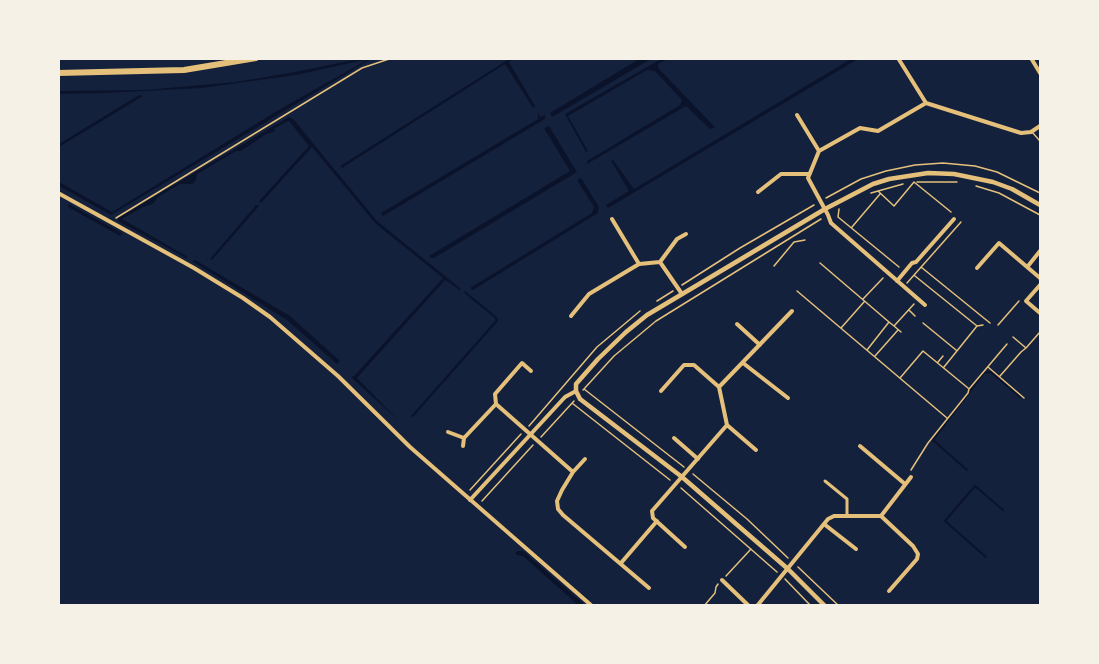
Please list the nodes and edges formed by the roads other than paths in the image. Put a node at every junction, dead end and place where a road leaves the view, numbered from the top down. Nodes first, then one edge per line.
1 (256, 58) edge
2 (898, 58) edge
3 (1031, 58) edge
4 (58, 73) edge
5 (1041, 73) edge
6 (926, 103) junction
7 (797, 115) dead end
8 (1041, 126) edge
9 (1031, 132) junction
10 (1041, 141) edge
11 (819, 151) junction
12 (809, 174) junction
13 (758, 192) dead end
14 (58, 193) edge
15 (1041, 206) edge
16 (825, 209) junction
17 (955, 218) road end
18 (612, 219) dead end
19 (686, 234) dead end
20 (1041, 251) edge
21 (660, 262) junction
22 (639, 264) junction
23 (1028, 266) junction
24 (977, 268) dead end
25 (1041, 278) edge
26 (897, 281) junction
27 (1041, 285) edge
28 (682, 294) junction
29 (924, 305) dead end
30 (792, 311) dead end
31 (1041, 314) edge
32 (570, 316) dead end
33 (737, 324) dead end
34 (760, 345) junction
35 (743, 363) junction
36 (531, 371) dead end
37 (719, 387) junction
38 (661, 391) dead end
39 (577, 393) junction
40 (788, 398) dead end
41 (496, 404) junction
42 (727, 425) junction
43 (448, 432) dead end
44 (531, 434) junction
45 (464, 438) junction
46 (674, 438) dead end
47 (463, 446) dead end
48 (860, 446) dead end
49 (756, 450) dead end
50 (585, 459) dead end
51 (698, 459) junction
52 (573, 472) junction
53 (682, 477) junction
54 (911, 477) road end
55 (825, 481) dead end
56 (905, 484) junction
57 (470, 500) junction
58 (847, 516) junction
59 (880, 516) junction
60 (657, 521) junction
61 (824, 524) junction
62 (686, 547) dead end
63 (856, 549) dead end
64 (621, 563) junction
65 (788, 569) junction
66 (722, 580) dead end
67 (649, 588) dead end
68 (889, 591) dead end
69 (592, 606) edge
70 (749, 606) edge
71 (757, 606) edge
72 (825, 606) edge

1 - 4 highway
2 - 6 street
3 - 5 street
6 - 9 street
6 - 11 street
7 - 11 street
8 - 9 street
9 - 10 lane
11 - 12 street
12 - 13 street
12 - 16 street
14 - 57 street
15 - 16 street
16 - 26 street
16 - 28 street
17 - 26 street
18 - 22 street
19 - 21 street
20 - 23 street
21 - 22 street
21 - 28 street
22 - 32 street
23 - 24 street
23 - 25 street
26 - 29 street
27 - 31 street
28 - 39 street
30 - 34 street
33 - 34 street
34 - 35 street
35 - 37 street
35 - 40 street
36 - 41 street
37 - 38 street
37 - 42 street
39 - 44 street
39 - 53 street
41 - 44 street
41 - 45 street
42 - 49 street
42 - 51 street
43 - 45 street
44 - 52 street
44 - 57 street
45 - 47 street
46 - 51 street
48 - 56 street
50 - 52 street
51 - 53 street
52 - 64 street
53 - 60 street
53 - 65 street
54 - 56 street
55 - 58 street
56 - 59 street
57 - 69 street
58 - 59 street
58 - 61 street
59 - 68 street
60 - 62 street
60 - 64 street
61 - 63 street
61 - 65 street
64 - 67 street
65 - 71 street
65 - 72 street
66 - 70 street

